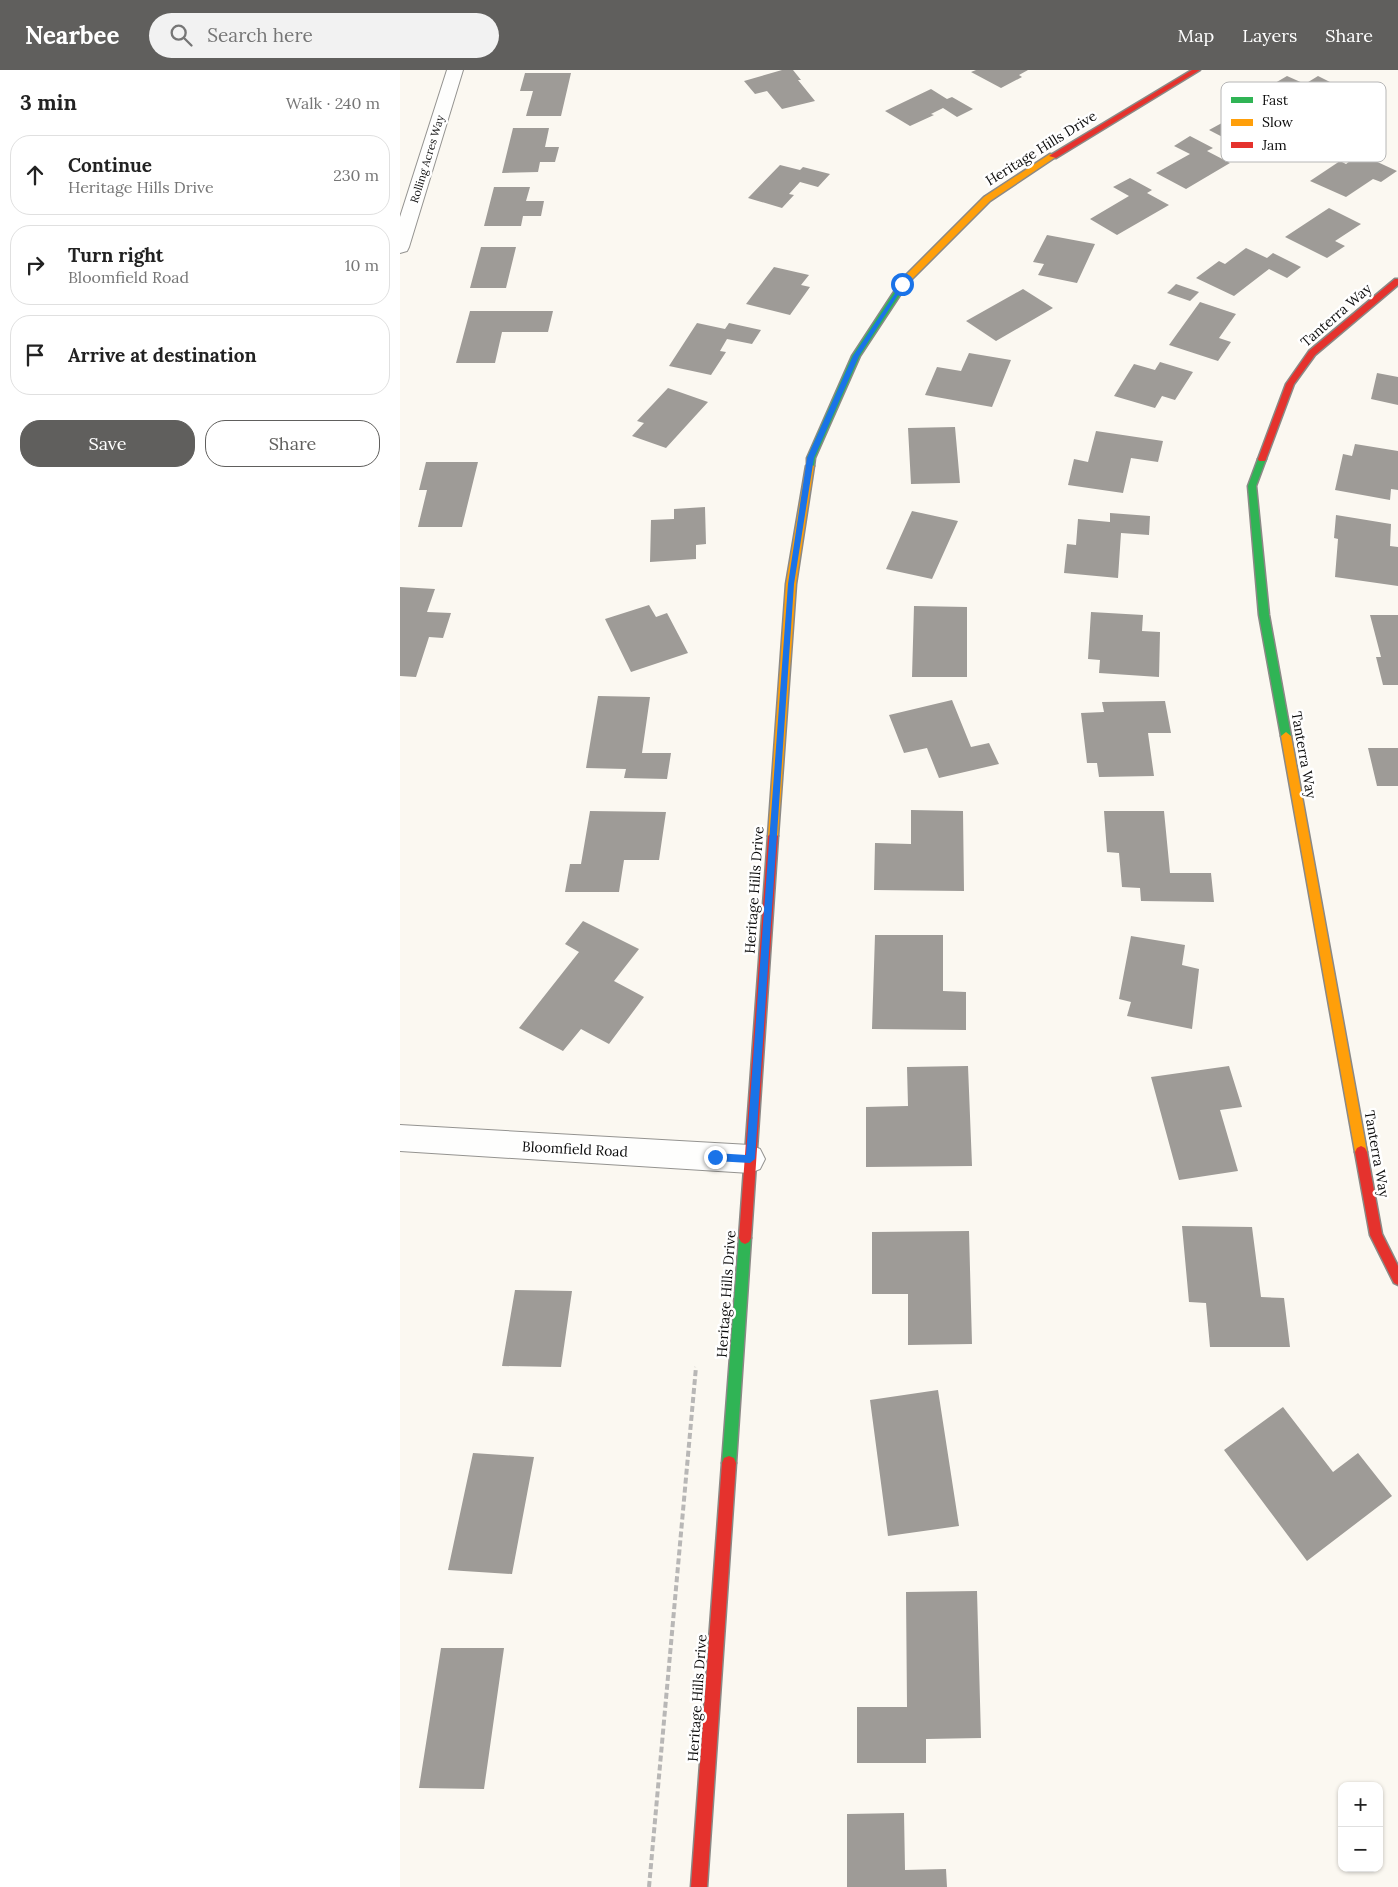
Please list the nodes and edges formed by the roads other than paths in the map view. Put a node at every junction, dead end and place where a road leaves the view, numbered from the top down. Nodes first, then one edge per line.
1 (454, 70) edge
2 (1197, 70) edge
3 (400, 247) edge
4 (1396, 285) edge
5 (400, 1138) edge
6 (750, 1159) junction
7 (1398, 1278) edge
8 (699, 1887) edge

1 - 3 street, Rolling Acres Way
2 - 6 street, Heritage Hills Drive
4 - 7 street, Tanterra Way
5 - 6 street, Bloomfield Road
6 - 8 street, Heritage Hills Drive

